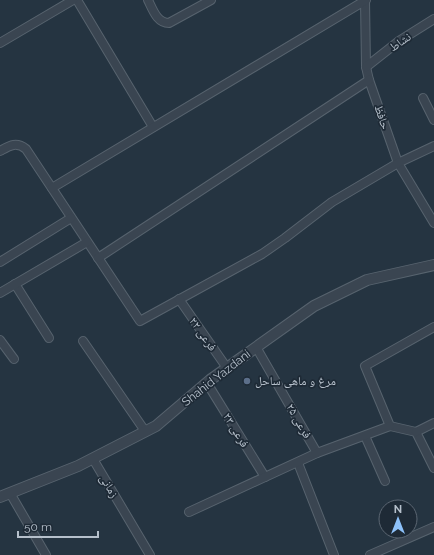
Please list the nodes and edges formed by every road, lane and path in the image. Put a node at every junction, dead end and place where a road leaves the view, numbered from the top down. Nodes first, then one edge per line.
1 (72, 0) edge
2 (77, 0) edge
3 (148, 0) edge
4 (211, 0) edge
5 (365, 0) edge
6 (434, 19) edge
7 (0, 43) edge
8 (366, 67) junction
9 (369, 80) junction
10 (422, 98) dead end
11 (434, 120) edge
12 (154, 127) junction
13 (434, 146) edge
14 (0, 151) edge
15 (398, 163) junction
16 (52, 188) junction
17 (71, 218) junction
18 (434, 223) edge
19 (87, 242) junction
20 (98, 258) junction
21 (0, 262) edge
22 (434, 265) edge
23 (15, 284) junction
24 (0, 293) edge
25 (179, 299) junction
26 (434, 326) edge
27 (49, 338) dead end
28 (0, 340) edge
29 (83, 341) dead end
30 (256, 347) junction
31 (14, 359) dead end
32 (227, 368) junction
33 (207, 383) junction
34 (434, 423) edge
35 (390, 426) junction
36 (145, 431) junction
37 (416, 432) junction
38 (365, 436) junction
39 (317, 453) junction
40 (92, 458) junction
41 (298, 463) junction
42 (434, 468) edge
43 (265, 477) junction
44 (384, 481) dead end
45 (5, 495) edge
46 (189, 512) dead end
47 (434, 527) edge
48 (46, 555) edge
49 (150, 555) edge
50 (334, 555) edge
51 (370, 555) edge

1 - 7 street
2 - 12 street
3 - 4 street
5 - 8 street, حافظ
5 - 12 street
6 - 8 street, نشاط
8 - 9 street, حافظ
9 - 15 street, حافظ
9 - 20 street
10 - 11 street
12 - 16 street
13 - 15 street
14 - 16 street
15 - 18 street, حافظ
15 - 25 street
16 - 17 street
17 - 19 street
17 - 21 street
19 - 20 street
19 - 23 street
20 - 25 street
22 - 30 street, Shahid Yazdani
23 - 24 street
23 - 27 street
25 - 32 street, فرعی ۲۲
26 - 35 street
28 - 31 street
29 - 36 street
30 - 32 street, Shahid Yazdani
30 - 39 street, فرعی ۲۵
32 - 33 street, Shahid Yazdani
33 - 36 street, Shahid Yazdani
33 - 43 street, فرعی ۲۳
34 - 37 street
35 - 37 street
35 - 38 street
36 - 40 street, Shahid Yazdani
37 - 42 street
38 - 39 street
38 - 44 street
39 - 41 street
40 - 45 street, Shahid Yazdani
40 - 49 street, زمانی
41 - 43 street
41 - 50 street
43 - 46 street
45 - 48 street
47 - 51 street

